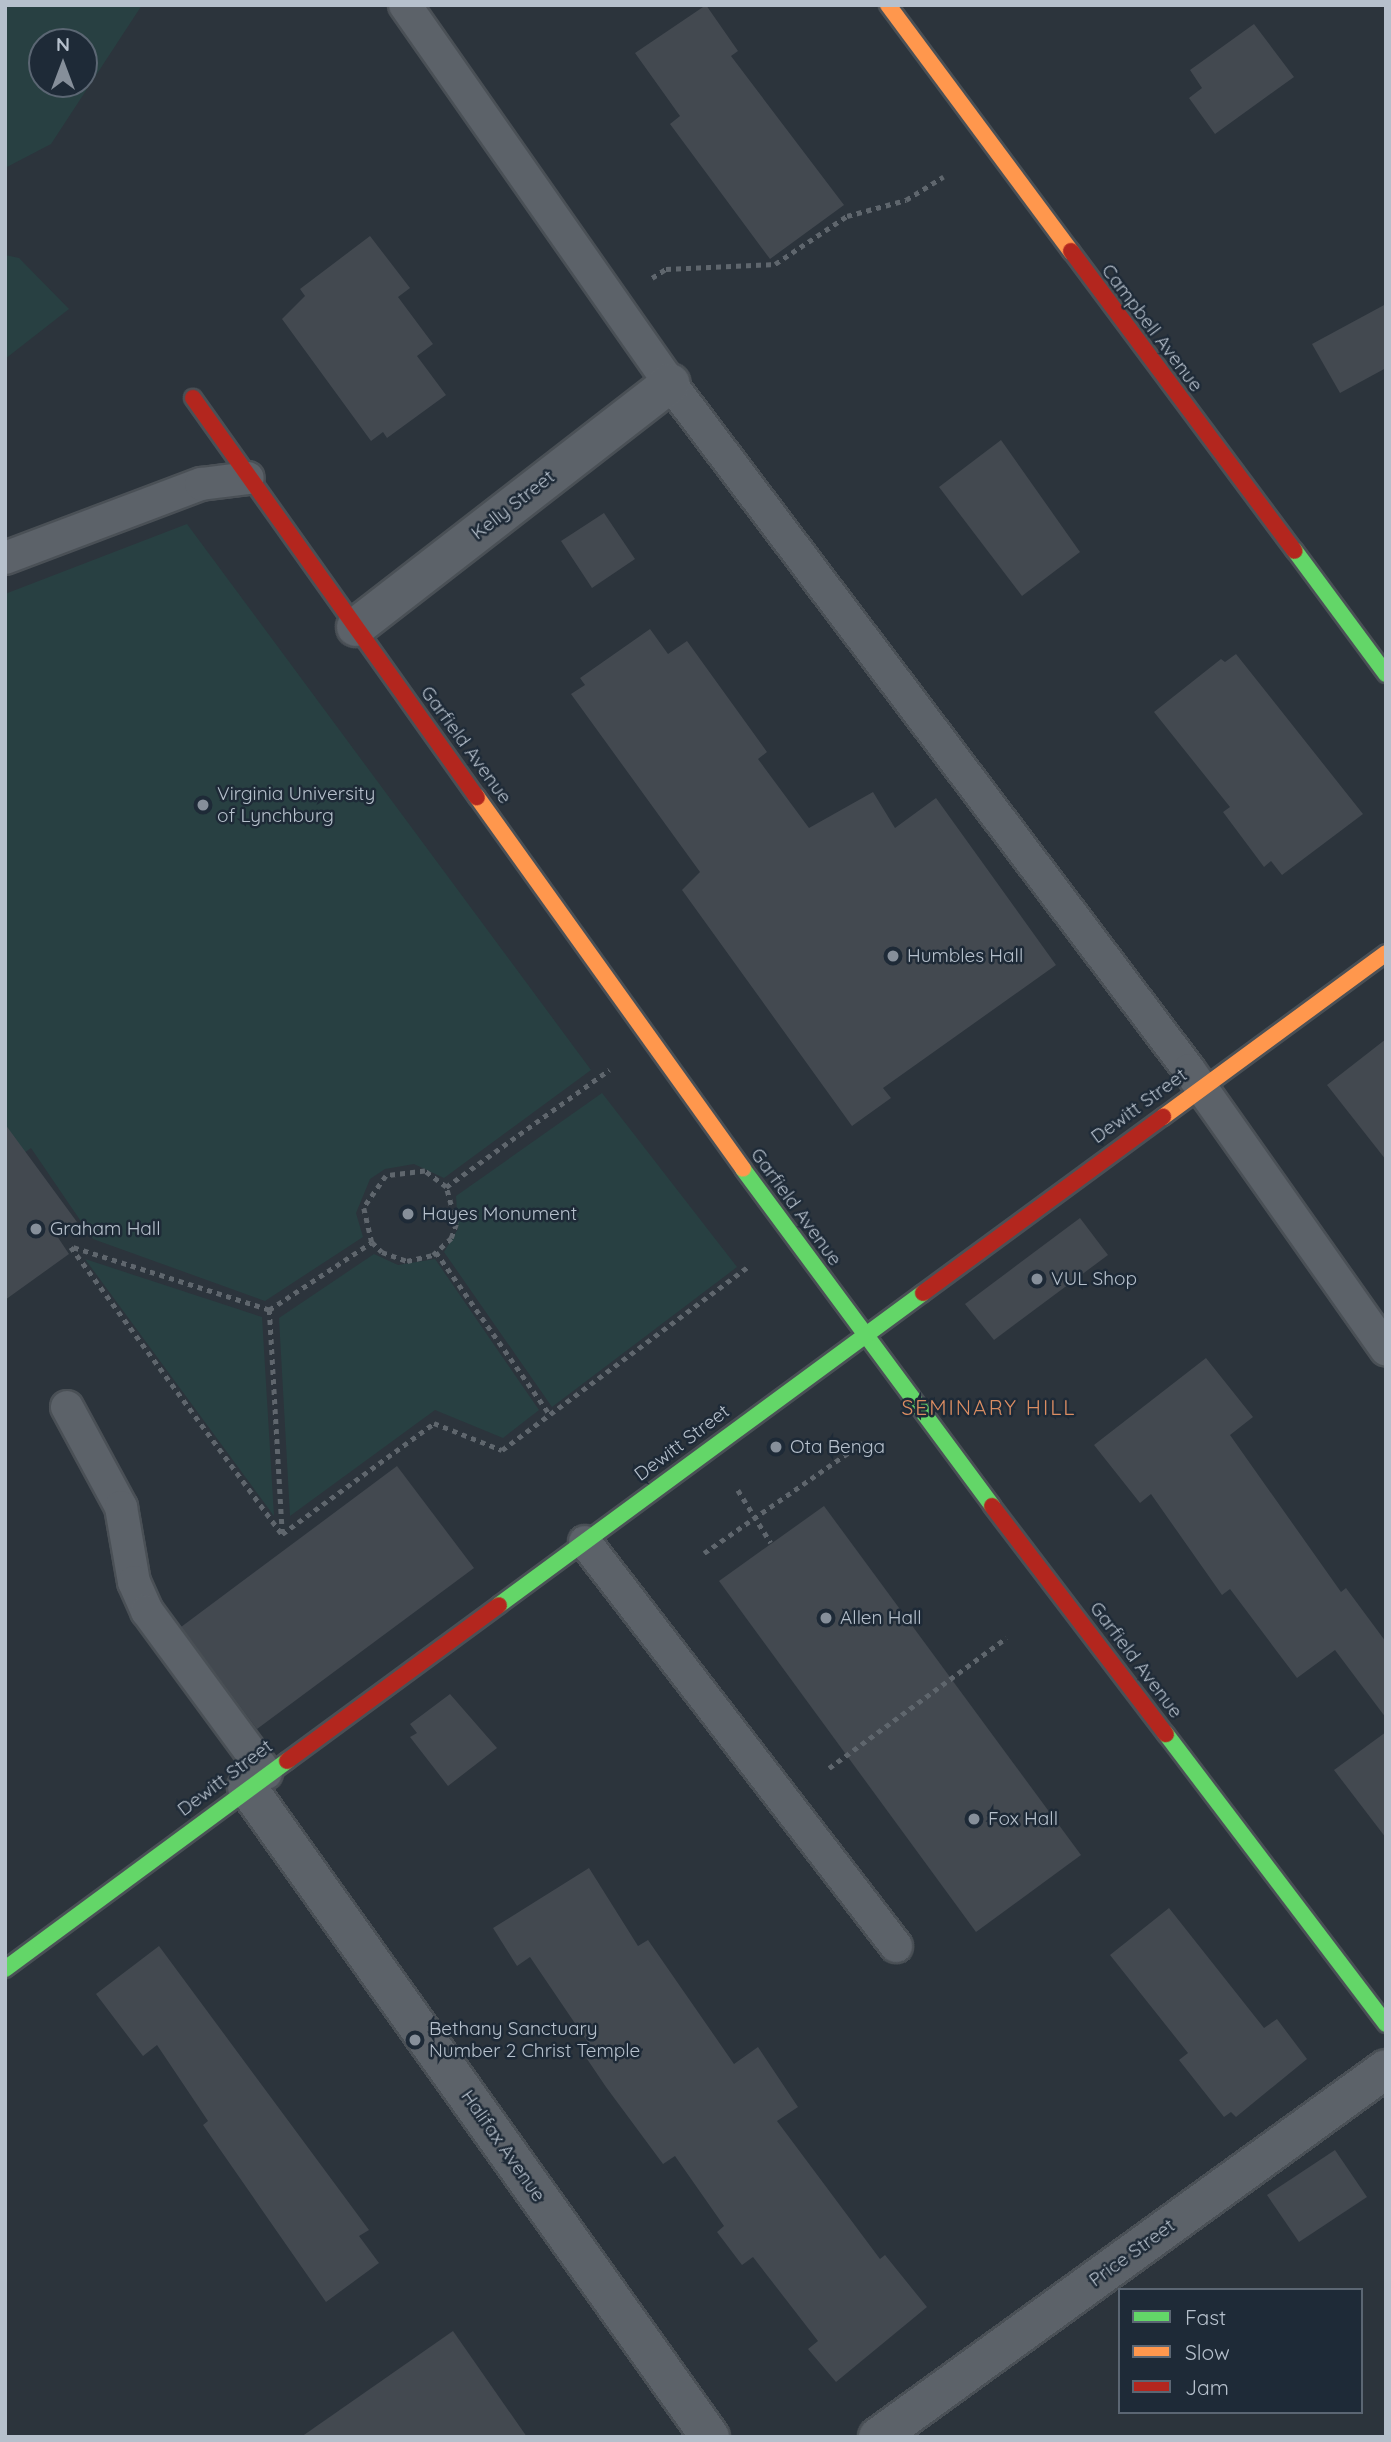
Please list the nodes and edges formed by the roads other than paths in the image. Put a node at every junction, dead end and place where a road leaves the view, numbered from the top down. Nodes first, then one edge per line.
1 (405, 5) edge
2 (888, 5) edge
3 (670, 383) junction
4 (192, 398) dead end
5 (248, 478) junction
6 (5, 558) edge
7 (356, 627) junction
8 (1386, 674) edge
9 (1386, 953) edge
10 (1201, 1087) junction
11 (862, 1334) junction
12 (1386, 1349) edge
13 (67, 1406) dead end
14 (585, 1542) junction
15 (256, 1780) junction
16 (895, 1946) dead end
17 (5, 1969) edge
18 (1386, 2024) edge
19 (1386, 2070) edge
20 (710, 2437) edge
21 (878, 2437) edge

1 - 3 lane
2 - 8 street, Campbell Avenue
3 - 7 street, Kelly Street
3 - 10 lane
4 - 5 street, Garfield Avenue
5 - 6 lane
5 - 7 street, Garfield Avenue
7 - 11 street, Garfield Avenue
9 - 10 street, Dewitt Street
10 - 11 street, Dewitt Street
10 - 12 lane
11 - 14 street, Dewitt Street
11 - 18 street, Garfield Avenue
13 - 15 lane
14 - 15 street, Dewitt Street
14 - 16 lane
15 - 17 street, Dewitt Street
15 - 20 street, Halifax Avenue
19 - 21 street, Price Street

